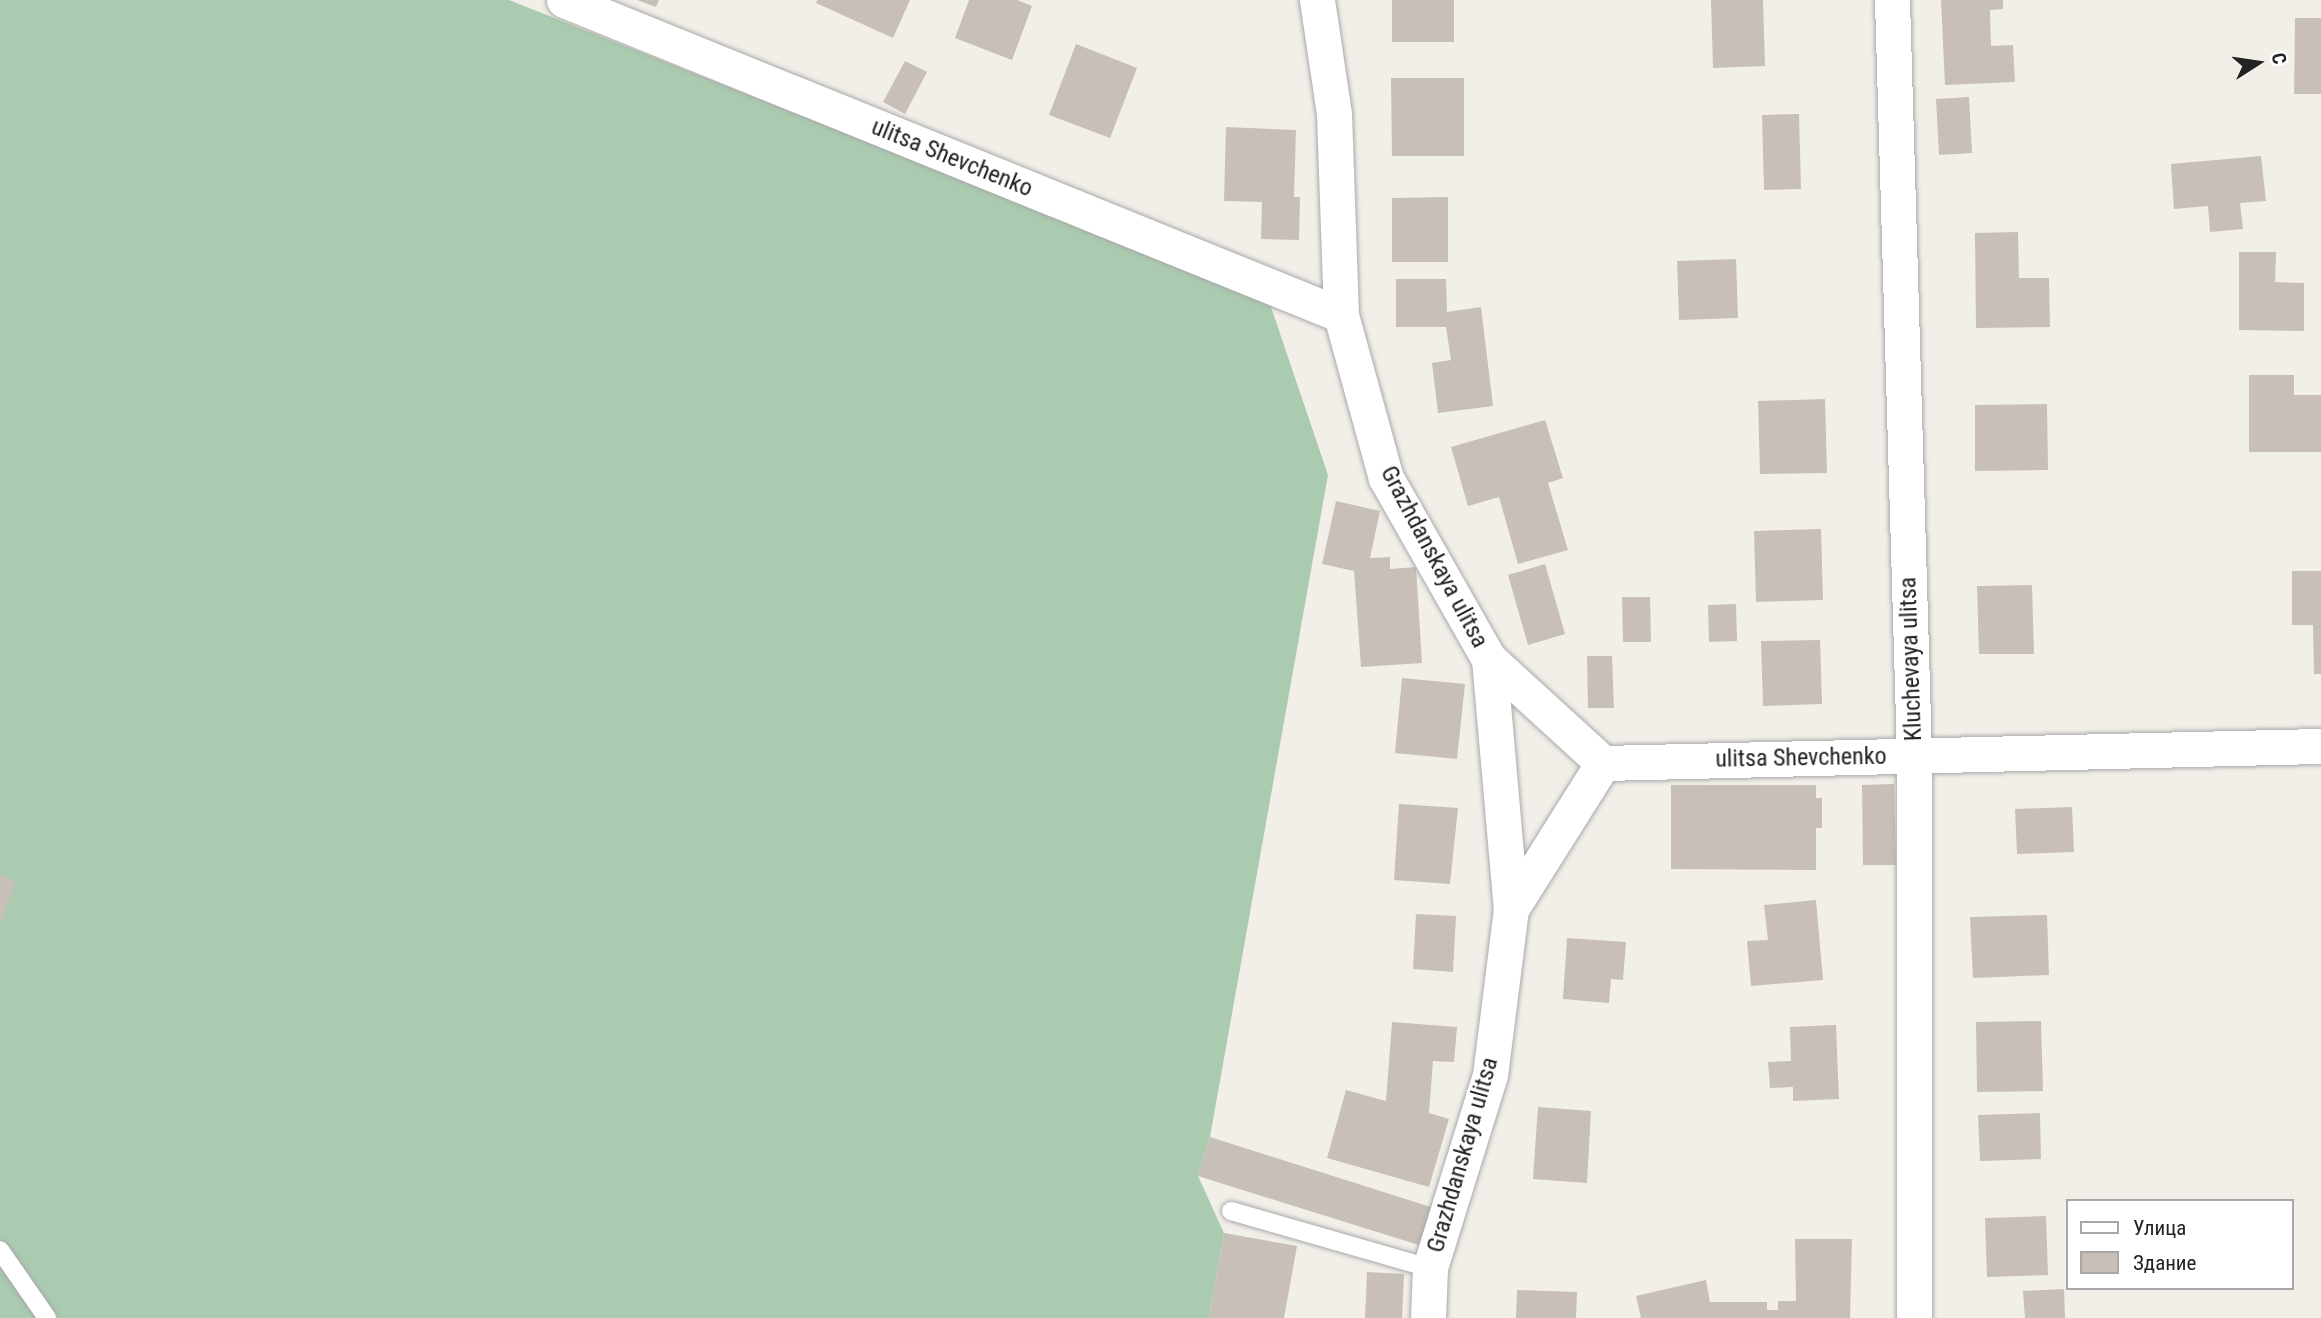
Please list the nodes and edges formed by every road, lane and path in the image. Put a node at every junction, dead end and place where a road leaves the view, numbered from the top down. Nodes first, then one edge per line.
1 (564, 0) edge
2 (1317, 0) edge
3 (1892, 0) edge
4 (1341, 315) junction
5 (1489, 659) junction
6 (2321, 746) edge
7 (1914, 755) junction
8 (1603, 763) junction
9 (1511, 909) junction
10 (1231, 1211) dead end
11 (0, 1250) edge
12 (1430, 1268) junction
13 (47, 1318) edge
14 (1428, 1318) edge
15 (1914, 1318) edge

1 - 4 street, ulitsa Shevchenko
2 - 4 street, Grazhdanskaya ulitsa
3 - 7 street, Kluchevaya ulitsa
4 - 5 street, Grazhdanskaya ulitsa
5 - 8 street
5 - 9 street, Grazhdanskaya ulitsa
6 - 7 street, ulitsa Shevchenko
7 - 8 street, ulitsa Shevchenko
7 - 15 street, Kluchevaya ulitsa
8 - 9 street, Grazhdanskaya ulitsa
9 - 12 street, Grazhdanskaya ulitsa
10 - 12 lane
11 - 13 lane
12 - 14 street, Grazhdanskaya ulitsa

